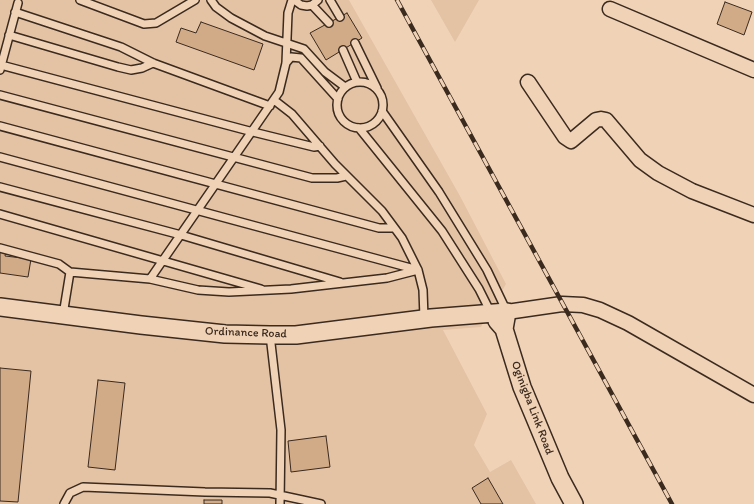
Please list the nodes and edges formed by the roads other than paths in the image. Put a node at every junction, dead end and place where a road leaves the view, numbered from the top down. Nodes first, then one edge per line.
1 (80, 0) edge
2 (195, 0) edge
3 (211, 0) edge
4 (293, 0) edge
5 (318, 0) edge
6 (330, 0) edge
7 (18, 3) dead end
8 (312, 5) junction
9 (610, 9) dead end
10 (15, 12) junction
11 (340, 17) dead end
12 (329, 23) dead end
13 (9, 35) junction
14 (355, 42) dead end
15 (288, 43) junction
16 (343, 50) dead end
17 (153, 63) junction
18 (286, 63) junction
19 (1, 68) edge
20 (754, 70) edge
21 (357, 82) junction
22 (528, 82) dead end
23 (345, 87) junction
24 (378, 90) junction
25 (0, 95) edge
26 (338, 99) junction
27 (272, 103) junction
28 (382, 111) junction
29 (0, 126) edge
30 (359, 128) junction
31 (253, 132) junction
32 (320, 146) junction
33 (0, 157) edge
34 (235, 157) junction
35 (346, 176) junction
36 (217, 184) junction
37 (0, 187) edge
38 (198, 211) junction
39 (0, 214) edge
40 (754, 215) edge
41 (394, 228) junction
42 (181, 235) junction
43 (0, 248) edge
44 (162, 261) junction
45 (418, 270) junction
46 (70, 272) junction
47 (150, 280) junction
48 (344, 283) junction
49 (267, 291) junction
50 (0, 307) edge
51 (499, 313) junction
52 (63, 316) junction
53 (424, 318) junction
54 (270, 335) junction
55 (754, 395) edge
56 (281, 494) junction
57 (64, 504) edge
58 (280, 504) edge
59 (321, 504) edge
60 (574, 504) edge

1 - 2 lane
3 - 15 lane
4 - 8 lane
4 - 15 lane
5 - 8 lane
6 - 11 lane
7 - 10 lane
8 - 12 lane
9 - 20 street
10 - 13 lane
10 - 17 lane
13 - 17 lane
13 - 19 lane
14 - 24 lane
15 - 18 lane
15 - 23 lane
16 - 21 lane
17 - 27 lane
18 - 26 lane
18 - 27 lane
19 - 31 lane
21 - 23 lane
21 - 24 lane
22 - 40 street
23 - 26 lane
24 - 28 lane
25 - 34 lane
26 - 30 lane
27 - 31 lane
27 - 32 lane
28 - 30 lane
28 - 51 lane
29 - 36 lane
30 - 51 lane
31 - 32 lane
31 - 34 lane
32 - 35 lane
33 - 38 lane
34 - 35 lane
34 - 36 lane
35 - 41 lane
36 - 38 lane
36 - 41 lane
37 - 42 lane
38 - 42 lane
38 - 45 lane
39 - 44 lane
41 - 45 lane
42 - 44 lane
42 - 48 lane
43 - 46 lane
44 - 47 lane
44 - 49 lane
45 - 48 lane
45 - 53 lane
46 - 47 lane
46 - 52 lane
47 - 49 lane
48 - 49 lane
50 - 52 street, Ordinance Road
51 - 53 street, Ordinance Road
51 - 55 street
51 - 60 street, Oginigba Link Road
52 - 54 street, Ordinance Road
53 - 54 street, Ordinance Road
54 - 56 lane
56 - 57 lane
56 - 58 lane
56 - 59 lane

